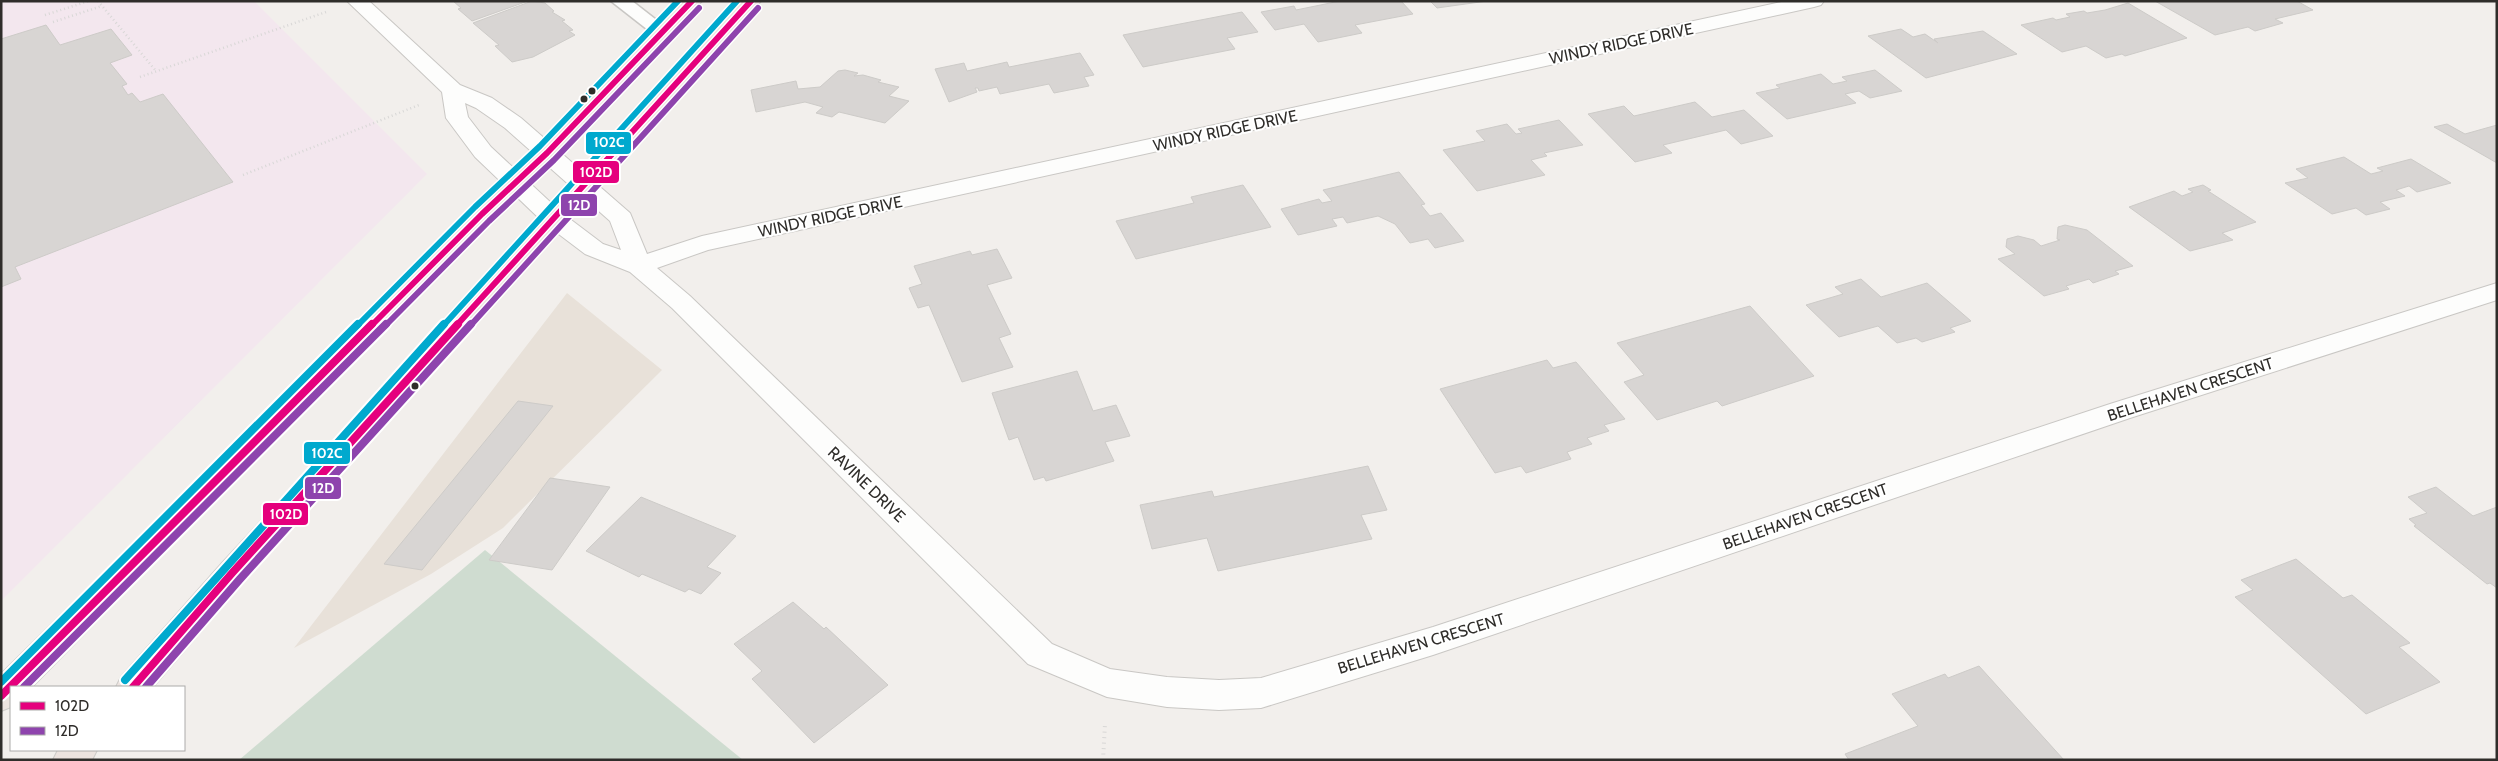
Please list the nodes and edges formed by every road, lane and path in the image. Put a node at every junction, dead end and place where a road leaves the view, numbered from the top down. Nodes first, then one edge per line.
1 (89, 1) edge
2 (98, 1) edge
3 (358, 1) edge
4 (620, 1) edge
5 (692, 1) edge
6 (751, 1) edge
7 (1814, 1) edge
8 (102, 6) junction
9 (330, 10) dead end
10 (45, 15) dead end
11 (53, 22) dead end
12 (664, 33) junction
13 (156, 71) junction
14 (140, 76) dead end
15 (452, 90) junction
16 (546, 153) junction
17 (243, 175) dead end
18 (516, 182) junction
19 (582, 185) junction
20 (553, 218) junction
21 (639, 266) junction
22 (2497, 291) edge
23 (1107, 683) joint
24 (11, 686) edge
25 (134, 686) edge
26 (10, 687) edge
27 (1, 696) edge

1 - 10 path
2 - 8 path
3 - 15 street
4 - 12 lane
5 - 12 main road
6 - 19 main road
7 - 21 street, WINDY RIDGE DRIVE
8 - 11 path
8 - 13 path
9 - 13 path
12 - 16 main road
13 - 14 path
15 - 16 street, RAVINE DRIVE
15 - 17 path
15 - 18 street, RAVINE DRIVE
16 - 18 main road
16 - 19 street, RAVINE DRIVE
18 - 20 street, RAVINE DRIVE
18 - 24 main road
19 - 20 main road
19 - 21 street, RAVINE DRIVE
20 - 21 street, RAVINE DRIVE
20 - 25 main road
21 - 23 street, RAVINE DRIVE
22 - 23 street, BELLEHAVEN CRESCENT
26 - 27 main road

